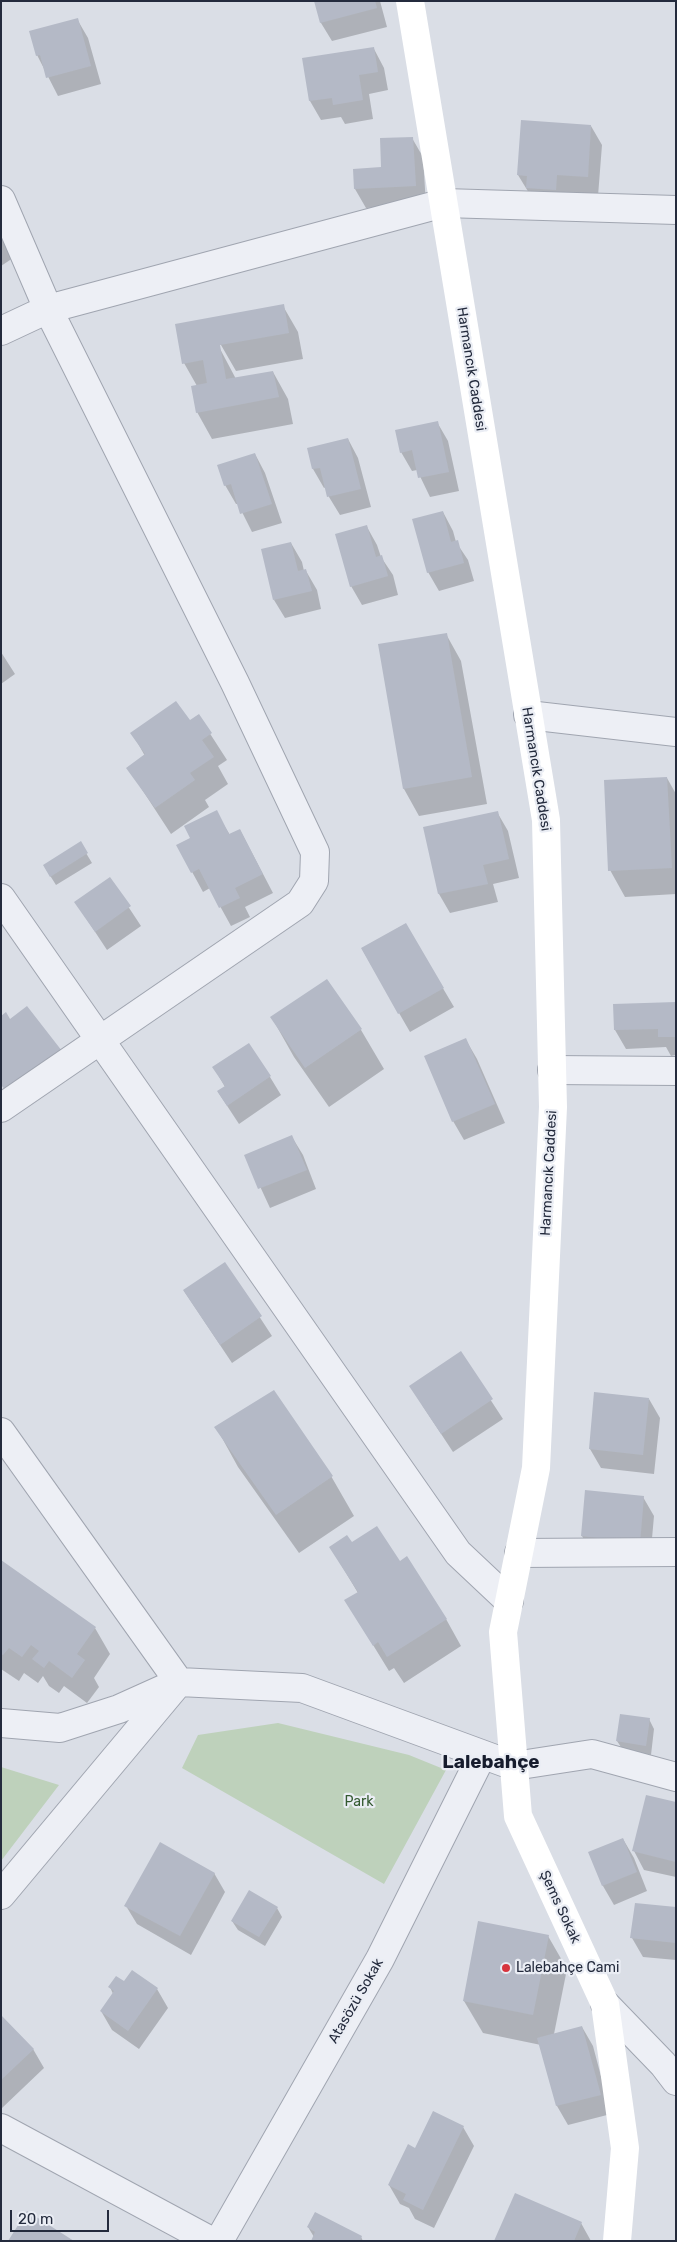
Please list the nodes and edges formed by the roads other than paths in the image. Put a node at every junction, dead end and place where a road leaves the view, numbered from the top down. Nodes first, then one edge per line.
1 (410, 1) edge
2 (1, 200) edge
3 (444, 203) junction
4 (676, 210) edge
5 (48, 309) junction
6 (1, 331) edge
7 (528, 715) junction
8 (676, 732) edge
9 (1, 898) edge
10 (100, 1042) junction
11 (552, 1070) junction
12 (676, 1071) edge
13 (1, 1108) edge
14 (1, 1432) edge
15 (676, 1552) edge
16 (518, 1553) junction
17 (509, 1602) junction
18 (503, 1632) joint
19 (179, 1682) junction
20 (1, 1723) edge
21 (482, 1755) junction
22 (514, 1766) junction
23 (676, 1777) edge
24 (1, 1895) edge
25 (605, 2004) junction
26 (676, 2081) edge
27 (1, 2128) edge
28 (211, 2241) edge
29 (219, 2241) edge
30 (617, 2241) edge

1 - 3 street, Harmancık Caddesi
2 - 5 street
3 - 4 street
3 - 5 street
3 - 7 street, Harmancık Caddesi
5 - 6 street
5 - 10 street
7 - 8 street
7 - 11 street, Harmancık Caddesi
9 - 10 street
10 - 13 street
10 - 17 street
11 - 12 street
11 - 16 street, Harmancık Caddesi
14 - 19 street
15 - 16 street
16 - 17 street, Harmancık Caddesi
17 - 18 street, Harmancık Caddesi
18 - 22 street, Şems Sokak
19 - 20 street
19 - 21 street
19 - 24 street
21 - 22 street
21 - 29 street, Atasözü Sokak
22 - 23 street
22 - 25 street, Şems Sokak
25 - 26 street
25 - 30 street, Şems Sokak
27 - 28 street

